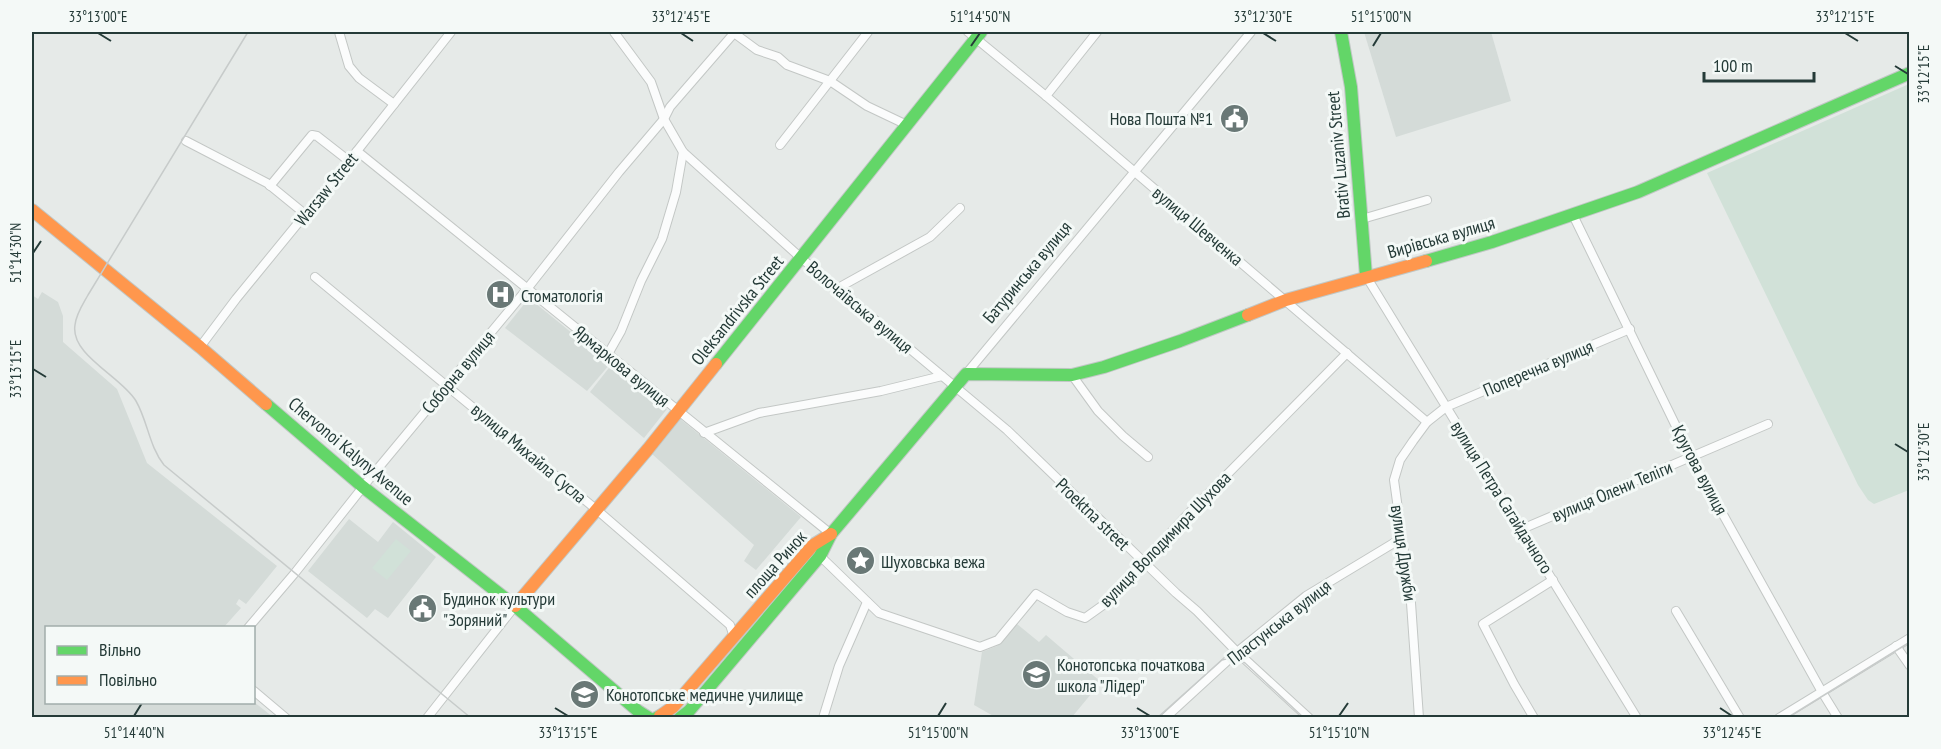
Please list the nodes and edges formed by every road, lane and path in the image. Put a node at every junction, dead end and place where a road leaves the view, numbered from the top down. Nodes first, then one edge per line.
1 (339, 32) edge
2 (451, 32) edge
3 (614, 32) edge
4 (734, 32) edge
5 (868, 32) edge
6 (1097, 32) edge
7 (1251, 32) edge
8 (1341, 32) edge
9 (975, 34) edge
10 (1910, 73) edge
11 (831, 81) junction
12 (1046, 96) junction
13 (394, 104) junction
14 (664, 119) junction
15 (907, 125) junction
16 (186, 141) dead end
17 (780, 146) dead end
18 (357, 151) junction
19 (683, 153) junction
20 (349, 161) junction
21 (1133, 172) junction
22 (270, 186) junction
23 (1426, 200) dead end
24 (960, 208) dead end
25 (32, 210) edge
26 (305, 214) junction
27 (1573, 215) junction
28 (1362, 219) junction
29 (801, 258) junction
30 (1366, 276) junction
31 (315, 277) dead end
32 (838, 288) junction
33 (527, 289) junction
34 (1286, 300) junction
35 (1630, 329) junction
36 (200, 347) junction
37 (1347, 353) junction
38 (608, 354) junction
39 (966, 374) junction
40 (1072, 375) junction
41 (942, 376) junction
42 (447, 385) junction
43 (955, 387) junction
44 (1446, 407) junction
45 (678, 411) junction
46 (1427, 422) junction
47 (1768, 424) dead end
48 (704, 433) junction
49 (1149, 457) dead end
50 (1691, 457) junction
51 (363, 487) junction
52 (597, 510) junction
53 (1522, 529) junction
54 (831, 534) junction
55 (1402, 538) junction
56 (820, 556) junction
57 (1143, 562) junction
58 (1553, 580) junction
59 (867, 602) junction
60 (515, 606) junction
61 (1676, 611) dead end
62 (249, 626) edge
63 (734, 637) junction
64 (1910, 638) edge
65 (1896, 646) junction
66 (1237, 652) junction
67 (1910, 666) edge
68 (255, 692) edge
69 (1822, 692) junction
70 (285, 717) edge
71 (427, 717) edge
72 (658, 717) edge
73 (680, 717) edge
74 (824, 717) edge
75 (1165, 717) edge
76 (1309, 717) edge
77 (1418, 717) edge
78 (1534, 717) edge
79 (1637, 717) edge
80 (1740, 717) edge
81 (1779, 717) edge
82 (1838, 717) edge

1 - 13 street
2 - 13 street, Warsaw Street
3 - 14 street, Волочаївська вулиця
4 - 11 street
4 - 14 street, Соборна вулиця
5 - 11 street
6 - 12 street
7 - 21 street, Батуринська вулиця
8 - 28 main road, Brativ Luzaniv Street
9 - 12 street, вулиця Шевченка
9 - 15 main road, Oleksandrivska Street
10 - 27 main road, Вирівська вулиця
11 - 15 street
11 - 17 street
12 - 21 street, вулиця Шевченка
13 - 18 street, Warsaw Street
14 - 19 street, Волочаївська вулиця
14 - 33 street, Соборна вулиця
15 - 29 main road, Oleksandrivska Street
16 - 22 street
18 - 20 street, Warsaw Street
18 - 33 street, Ярмаркова вулиця
19 - 29 street, Волочаївська вулиця
19 - 38 street
20 - 22 street
20 - 26 street, Warsaw Street
21 - 34 street, вулиця Шевченка
21 - 39 street, Батуринська вулиця
22 - 26 street
23 - 28 street
24 - 32 street
25 - 36 main road, Chervonoi Kalyny Avenue
26 - 36 street, Warsaw Street
27 - 30 main road, Вирівська вулиця
27 - 35 street, Кругова вулиця
28 - 30 main road, Brativ Luzaniv Street
29 - 32 street, Волочаївська вулиця
29 - 45 main road, Oleksandrivska Street
30 - 34 main road, Вирівська вулиця
30 - 44 street, вулиця Петра Сагайдачного
31 - 42 street, вулиця Михайла Сусла
32 - 41 street, Волочаївська вулиця
33 - 38 street, Ярмаркова вулиця
33 - 42 street, Соборна вулиця
34 - 37 street, вулиця Шевченка
34 - 40 main road, Вирівська вулиця
35 - 44 street, Поперечна вулиця
35 - 50 street, Кругова вулиця
36 - 51 main road, Chervonoi Kalyny Avenue
37 - 46 street, вулиця Шевченка
37 - 57 street, вулиця Володимира Шухова
38 - 45 street, Ярмаркова вулиця
39 - 40 main road, Вирівська вулиця
39 - 43 main road, Батуринська вулиця
40 - 49 street
41 - 43 street, Волочаївська вулиця
41 - 48 street
42 - 51 street, Соборна вулиця
42 - 52 street, вулиця Михайла Сусла
43 - 54 main road, Батуринська вулиця
43 - 57 street, Proektna street
44 - 46 street, вулиця Дружби
44 - 53 street, вулиця Петра Сагайдачного
45 - 48 street, Ярмаркова вулиця
45 - 52 main road, Oleksandrivska Street
46 - 55 street, вулиця Дружби
47 - 50 street, вулиця Олени Теліги
48 - 54 street, Ярмаркова вулиця
50 - 53 street, вулиця Олени Теліги
50 - 69 street, Кругова вулиця
51 - 60 main road, Chervonoi Kalyny Avenue
51 - 62 street, Соборна вулиця
52 - 60 main road, Oleksandrivska Street
52 - 63 street, вулиця Михайла Сусла
53 - 58 street, вулиця Петра Сагайдачного
54 - 56 main road, площа Ринок
54 - 63 main road, площа Ринок
55 - 66 street, Пластунська вулиця
55 - 77 street, вулиця Дружби
56 - 59 street, вулиця Володимира Шухова
56 - 73 main road, площа Ринок
57 - 59 street, вулиця Володимира Шухова
57 - 66 street, Proektna street
58 - 78 street
58 - 79 street, вулиця Петра Сагайдачного
59 - 74 street
60 - 71 street
60 - 72 main road, Chervonoi Kalyny Avenue
61 - 80 street
63 - 72 main road, площа Ринок
64 - 65 street
65 - 67 street
65 - 69 street
66 - 75 street, Пластунська вулиця
66 - 76 street, Proektna street
68 - 70 street
69 - 81 street
69 - 82 street, Кругова вулиця

